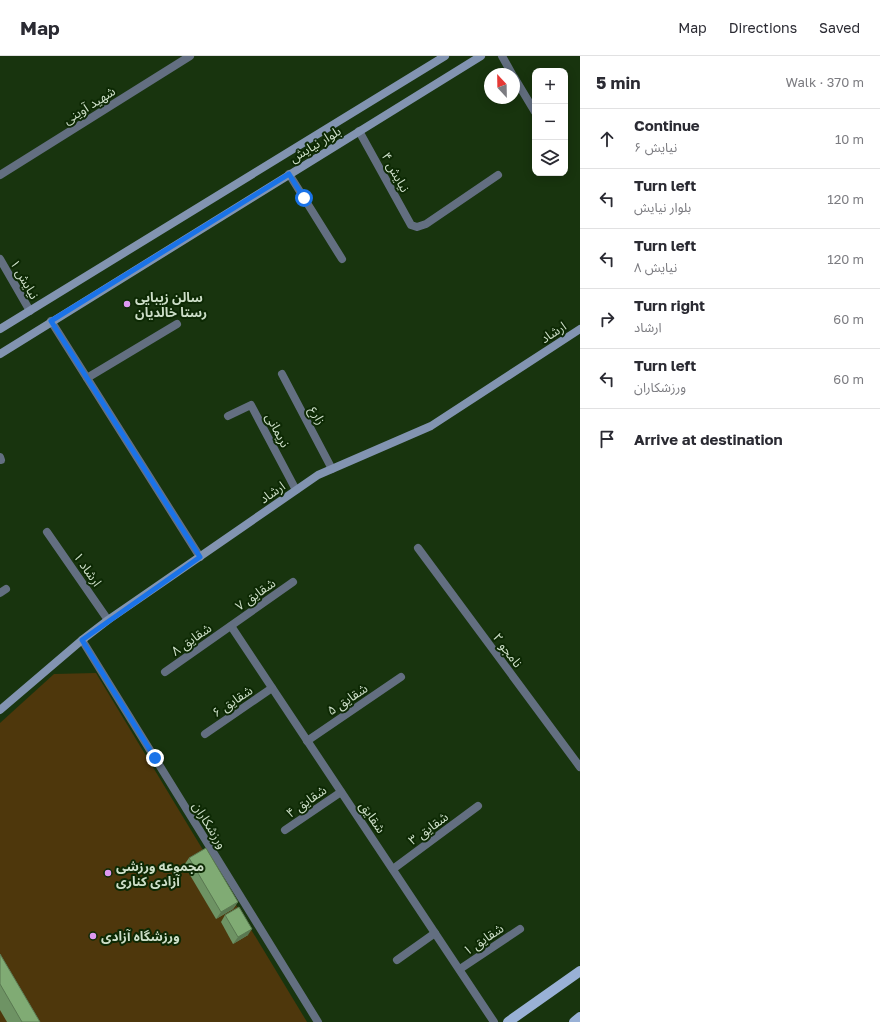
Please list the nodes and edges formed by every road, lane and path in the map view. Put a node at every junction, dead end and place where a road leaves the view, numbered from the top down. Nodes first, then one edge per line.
1 (190, 56) edge
2 (445, 56) edge
3 (481, 56) edge
4 (502, 56) edge
5 (509, 68) edge
6 (520, 87) edge
7 (532, 107) edge
8 (359, 131) junction
9 (289, 174) junction
10 (0, 175) edge
11 (498, 175) dead end
12 (0, 259) edge
13 (342, 259) dead end
14 (30, 310) junction
15 (51, 321) junction
16 (177, 324) dead end
17 (0, 329) edge
18 (580, 329) edge
19 (0, 354) edge
20 (282, 374) dead end
21 (87, 378) junction
22 (228, 416) dead end
23 (332, 469) junction
24 (296, 490) junction
25 (47, 532) dead end
26 (418, 548) dead end
27 (200, 557) junction
28 (293, 582) dead end
29 (108, 620) junction
30 (231, 626) junction
31 (82, 640) junction
32 (165, 672) dead end
33 (401, 677) dead end
34 (272, 688) junction
35 (0, 710) edge
36 (205, 734) dead end
37 (307, 741) junction
38 (580, 767) edge
39 (341, 792) junction
40 (478, 806) dead end
41 (285, 830) dead end
42 (393, 869) junction
43 (520, 929) dead end
44 (435, 933) junction
45 (397, 960) dead end
46 (460, 969) junction
47 (580, 971) edge
48 (580, 1017) edge
49 (318, 1022) edge
50 (494, 1022) edge
51 (508, 1022) edge
52 (574, 1022) edge

1 - 10 street, شهید آوینی
2 - 14 main road, بلوار نیایش
3 - 8 main road, بلوار نیایش
4 - 5 street
6 - 7 street
8 - 9 main road, بلوار نیایش
8 - 11 street, نیایش ۴
9 - 13 street
9 - 15 main road, بلوار نیایش
12 - 14 street, نیایش ۱
14 - 17 main road, بلوار نیایش
15 - 19 main road, بلوار نیایش
15 - 21 street
16 - 21 street
18 - 23 main road, ارشاد
20 - 23 street, زارع
21 - 27 street
22 - 24 street, نریمانی
23 - 24 main road, ارشاد
24 - 27 main road, ارشاد
25 - 29 street, ارشاد ۱
26 - 38 street, نامجو ۲
27 - 29 main road, ارشاد
28 - 30 street, شقایق ۷
29 - 31 main road, ارشاد
30 - 32 street, شقایق ۸
30 - 34 street, شقایق
31 - 35 main road, ارشاد
31 - 49 street, ورزشکاران
33 - 37 street, شقایق ۵
34 - 36 street, شقایق ۶
34 - 37 street, شقایق
37 - 39 street, شقایق
39 - 41 street, شقایق ۴
39 - 42 street, شقایق
40 - 42 street, شقایق ۳
42 - 44 street, شقایق
43 - 46 street, شقایق ۱
44 - 45 street
44 - 46 street, شقایق
46 - 50 street, شقایق
47 - 51 main road
48 - 52 main road

